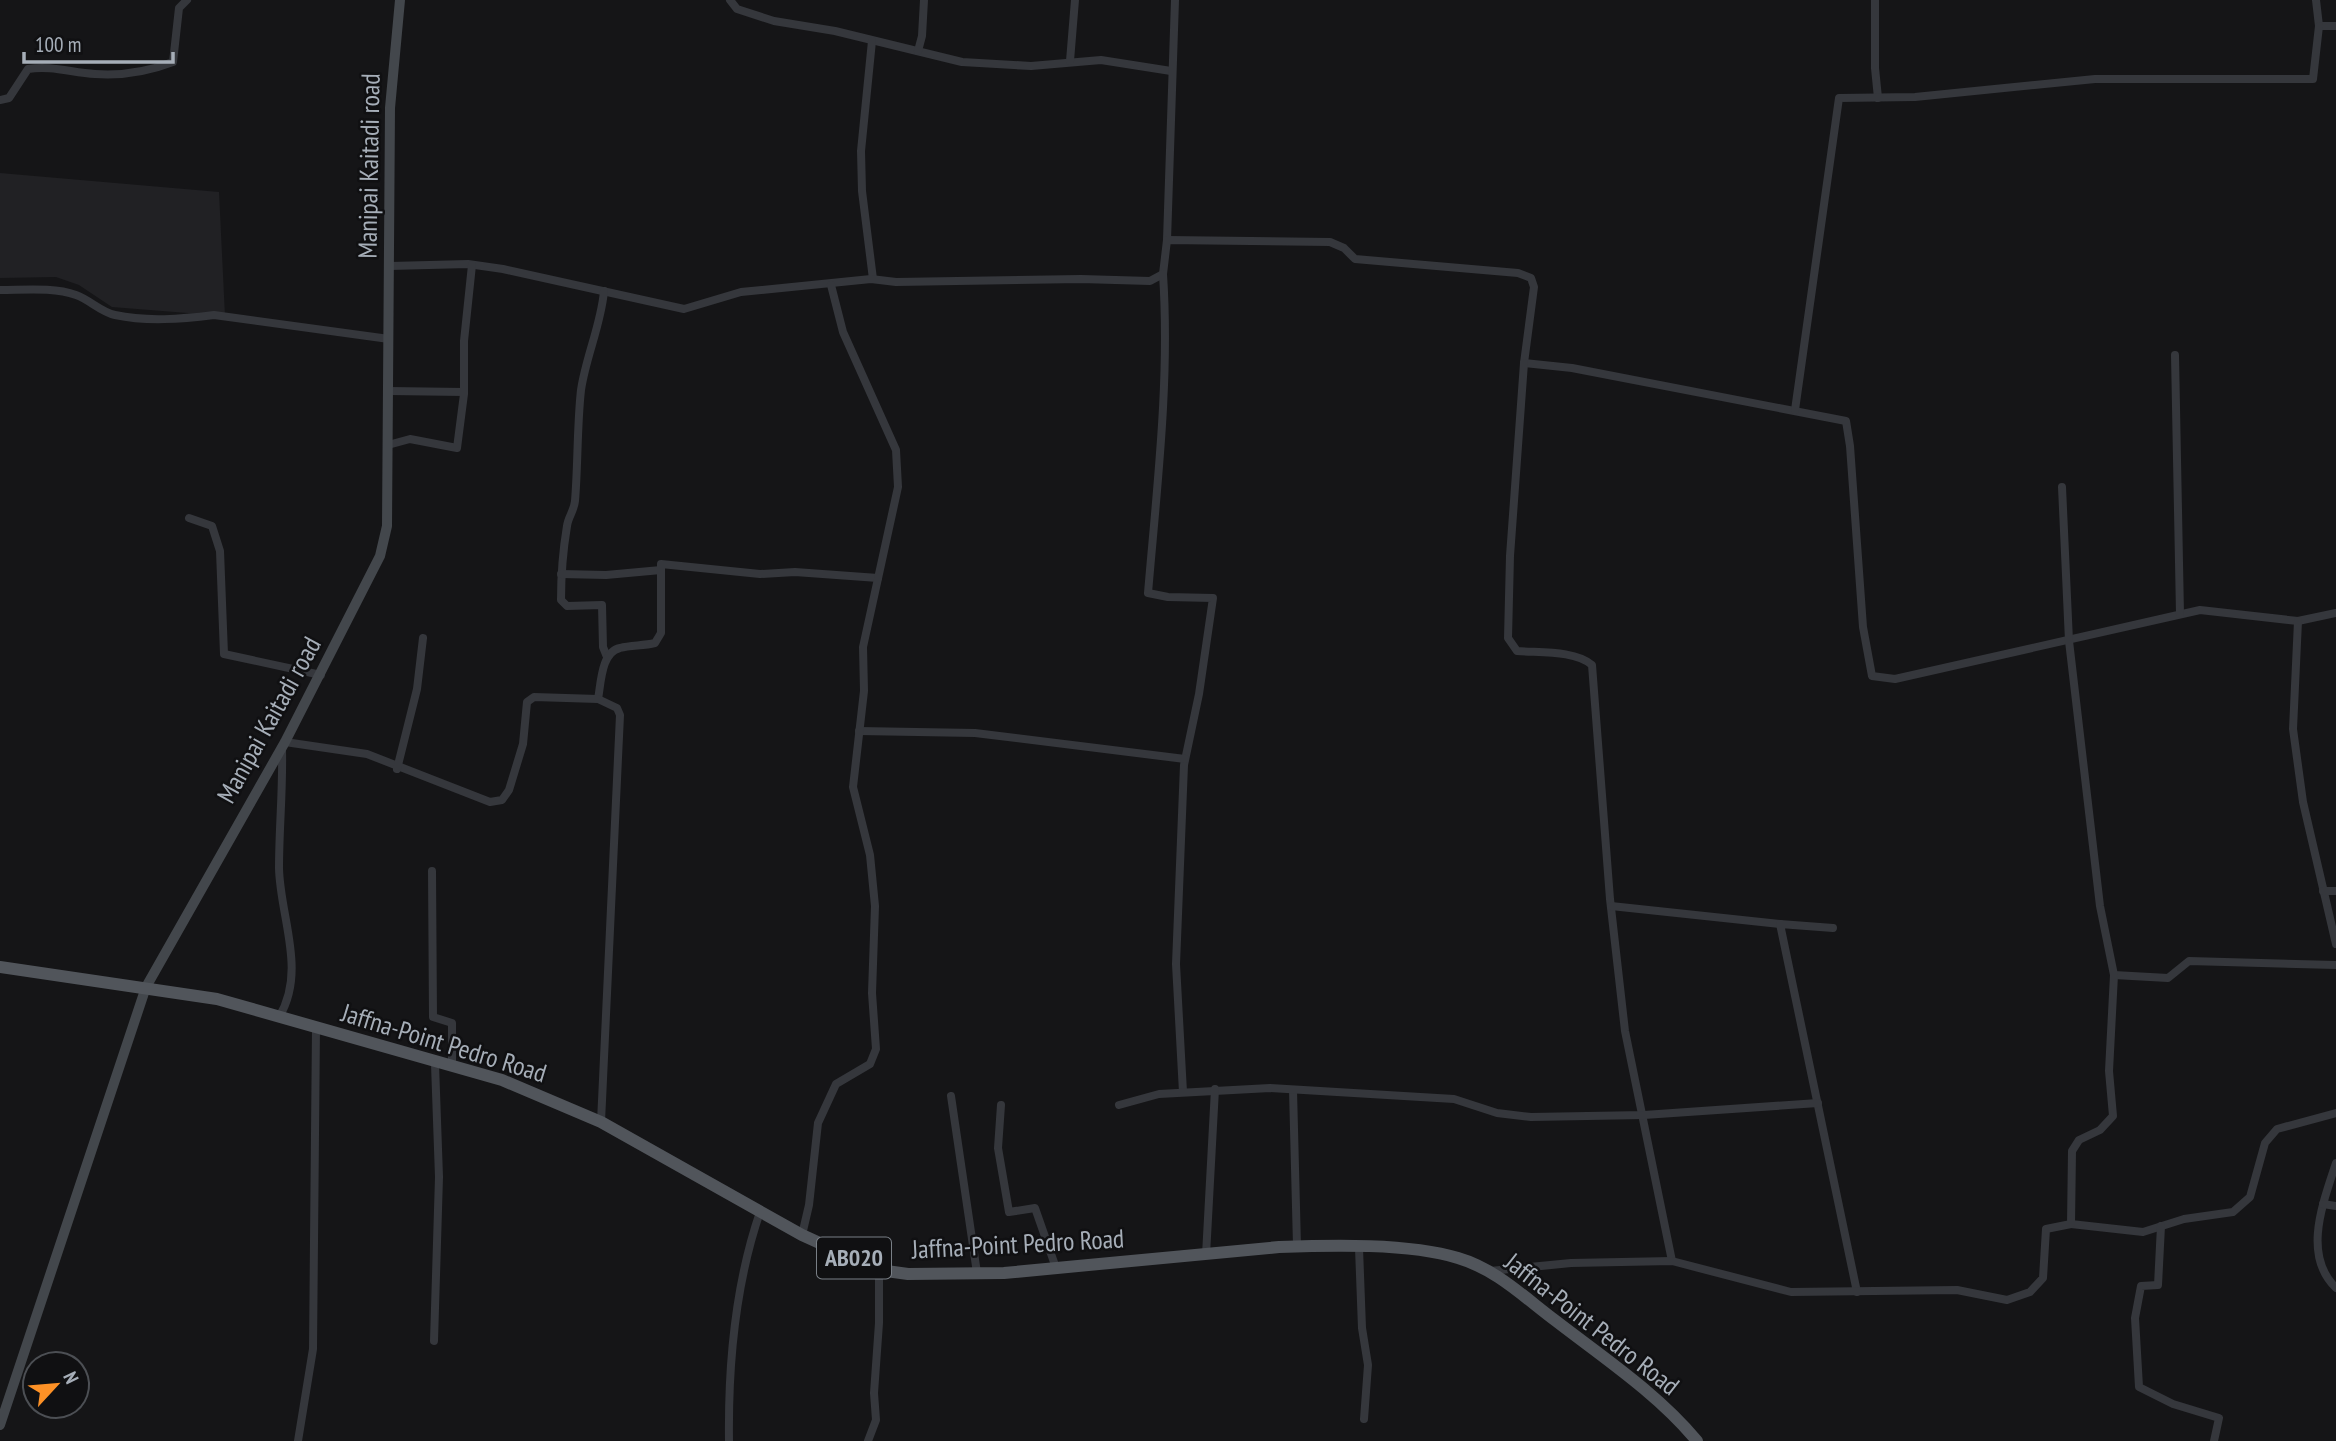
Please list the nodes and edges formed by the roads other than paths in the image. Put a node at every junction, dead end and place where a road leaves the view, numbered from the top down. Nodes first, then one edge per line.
1 (187, 0) edge
2 (400, 0) edge
3 (730, 0) edge
4 (924, 0) edge
5 (1075, 0) edge
6 (1175, 0) edge
7 (1875, 0) edge
8 (2316, 0) edge
9 (2319, 26) junction
10 (2336, 26) edge
11 (872, 41) junction
12 (918, 51) junction
13 (1070, 61) junction
14 (1171, 71) junction
15 (1878, 98) junction
16 (0, 100) edge
17 (1167, 240) junction
18 (472, 264) junction
19 (390, 266) junction
20 (1163, 274) junction
21 (873, 279) junction
22 (831, 285) junction
23 (0, 290) edge
24 (604, 291) junction
25 (390, 339) junction
26 (2175, 355) dead end
27 (1524, 363) junction
28 (389, 391) junction
29 (464, 392) junction
30 (1795, 410) junction
31 (388, 445) junction
32 (2062, 487) dead end
33 (189, 518) dead end
34 (661, 570) junction
35 (561, 574) junction
36 (878, 578) junction
37 (2336, 613) edge
38 (2180, 614) junction
39 (2298, 621) junction
40 (424, 638) dead end
41 (2069, 641) junction
42 (607, 657) junction
43 (321, 675) junction
44 (598, 699) junction
45 (859, 730) junction
46 (284, 745) junction
47 (1185, 759) junction
48 (397, 769) junction
49 (432, 871) dead end
50 (2323, 891) junction
51 (2336, 891) edge
52 (1611, 906) junction
53 (1780, 924) junction
54 (1833, 928) dead end
55 (2336, 944) edge
56 (2336, 965) edge
57 (0, 967) edge
58 (2114, 975) junction
59 (146, 987) junction
60 (279, 1017) junction
61 (316, 1027) junction
62 (435, 1064) junction
63 (452, 1068) junction
64 (1215, 1089) junction
65 (1293, 1090) junction
66 (1183, 1092) junction
67 (951, 1096) dead end
68 (1818, 1103) junction
69 (1001, 1105) dead end
70 (1119, 1105) dead end
71 (2336, 1113) edge
72 (1644, 1115) junction
73 (601, 1122) junction
74 (2336, 1163) edge
75 (2323, 1204) junction
76 (2336, 1206) edge
77 (760, 1212) junction
78 (2071, 1224) junction
79 (2161, 1226) junction
80 (802, 1235) junction
81 (1297, 1247) junction
82 (1359, 1248) junction
83 (1206, 1255) junction
84 (1672, 1261) junction
85 (1056, 1268) junction
86 (879, 1270) junction
87 (1490, 1271) junction
88 (977, 1273) junction
89 (2336, 1288) edge
90 (1857, 1292) junction
91 (434, 1341) dead end
92 (1364, 1419) dead end
93 (0, 1425) edge
94 (298, 1441) edge
95 (729, 1441) edge
96 (868, 1441) edge
97 (1697, 1441) edge
98 (2214, 1441) edge

1 - 16 street
2 - 19 main road, Manipai Kaitadi road
3 - 11 street
4 - 12 street
5 - 13 street
6 - 14 street
7 - 15 street
8 - 9 street
9 - 10 street
9 - 15 street
11 - 12 street
11 - 21 street
12 - 13 street
13 - 14 street
14 - 17 street
15 - 30 street
17 - 20 street
17 - 27 street
18 - 19 street
18 - 24 street
18 - 29 street
19 - 25 main road, Manipai Kaitadi road
20 - 21 street
20 - 47 street
21 - 22 street
22 - 24 street
22 - 36 street
23 - 25 street
24 - 35 street
25 - 28 main road, Manipai Kaitadi road
26 - 38 street
27 - 30 street
27 - 52 street
28 - 29 street
28 - 31 main road, Manipai Kaitadi road
29 - 31 street
30 - 41 street
31 - 43 main road, Manipai Kaitadi road
32 - 41 street
33 - 43 street
34 - 35 street
34 - 36 street
34 - 42 street
35 - 42 street
36 - 45 street
37 - 39 street
38 - 39 street
38 - 41 street
39 - 50 street
40 - 48 street
41 - 58 street
42 - 44 street
43 - 46 main road, Manipai Kaitadi road
44 - 48 street
44 - 73 street
45 - 47 street
45 - 80 street
46 - 48 street
46 - 59 main road, Manipai Kaitadi road
46 - 60 street
47 - 66 street
49 - 63 street
50 - 51 street
50 - 55 street
52 - 53 street
52 - 72 street
53 - 54 street
53 - 68 street
56 - 58 street
57 - 59 main road, Jaffna-Point Pedro Road / AB020
58 - 78 street
59 - 60 main road, Jaffna-Point Pedro Road / AB020
59 - 93 main road, Manipai Kaitadi road
60 - 61 main road, Jaffna-Point Pedro Road / AB020
61 - 62 main road, Jaffna-Point Pedro Road / AB020
61 - 94 street
62 - 63 main road, Jaffna-Point Pedro Road / AB020
62 - 91 street
63 - 73 main road, Jaffna-Point Pedro Road / AB020
64 - 65 street
64 - 66 street
64 - 83 street
65 - 72 street
65 - 81 street
66 - 70 street
67 - 88 street
68 - 72 street
68 - 90 street
69 - 85 street
71 - 79 street
72 - 84 street
73 - 77 main road, Jaffna-Point Pedro Road / AB020
74 - 75 street
75 - 76 street
75 - 89 street
77 - 80 main road, Jaffna-Point Pedro Road / AB020
77 - 95 street
78 - 79 street
78 - 90 street
79 - 98 street
80 - 86 main road, Jaffna-Point Pedro Road / AB020
81 - 82 main road, Jaffna-Point Pedro Road / AB020
81 - 83 main road, Jaffna-Point Pedro Road / AB020
82 - 87 main road, Jaffna-Point Pedro Road / AB020
82 - 92 street
83 - 85 main road, Jaffna-Point Pedro Road / AB020
84 - 87 street
84 - 90 street
85 - 88 main road, Jaffna-Point Pedro Road / AB020
86 - 88 main road, Jaffna-Point Pedro Road / AB020
86 - 96 street
87 - 97 main road, Jaffna-Point Pedro Road / AB020

